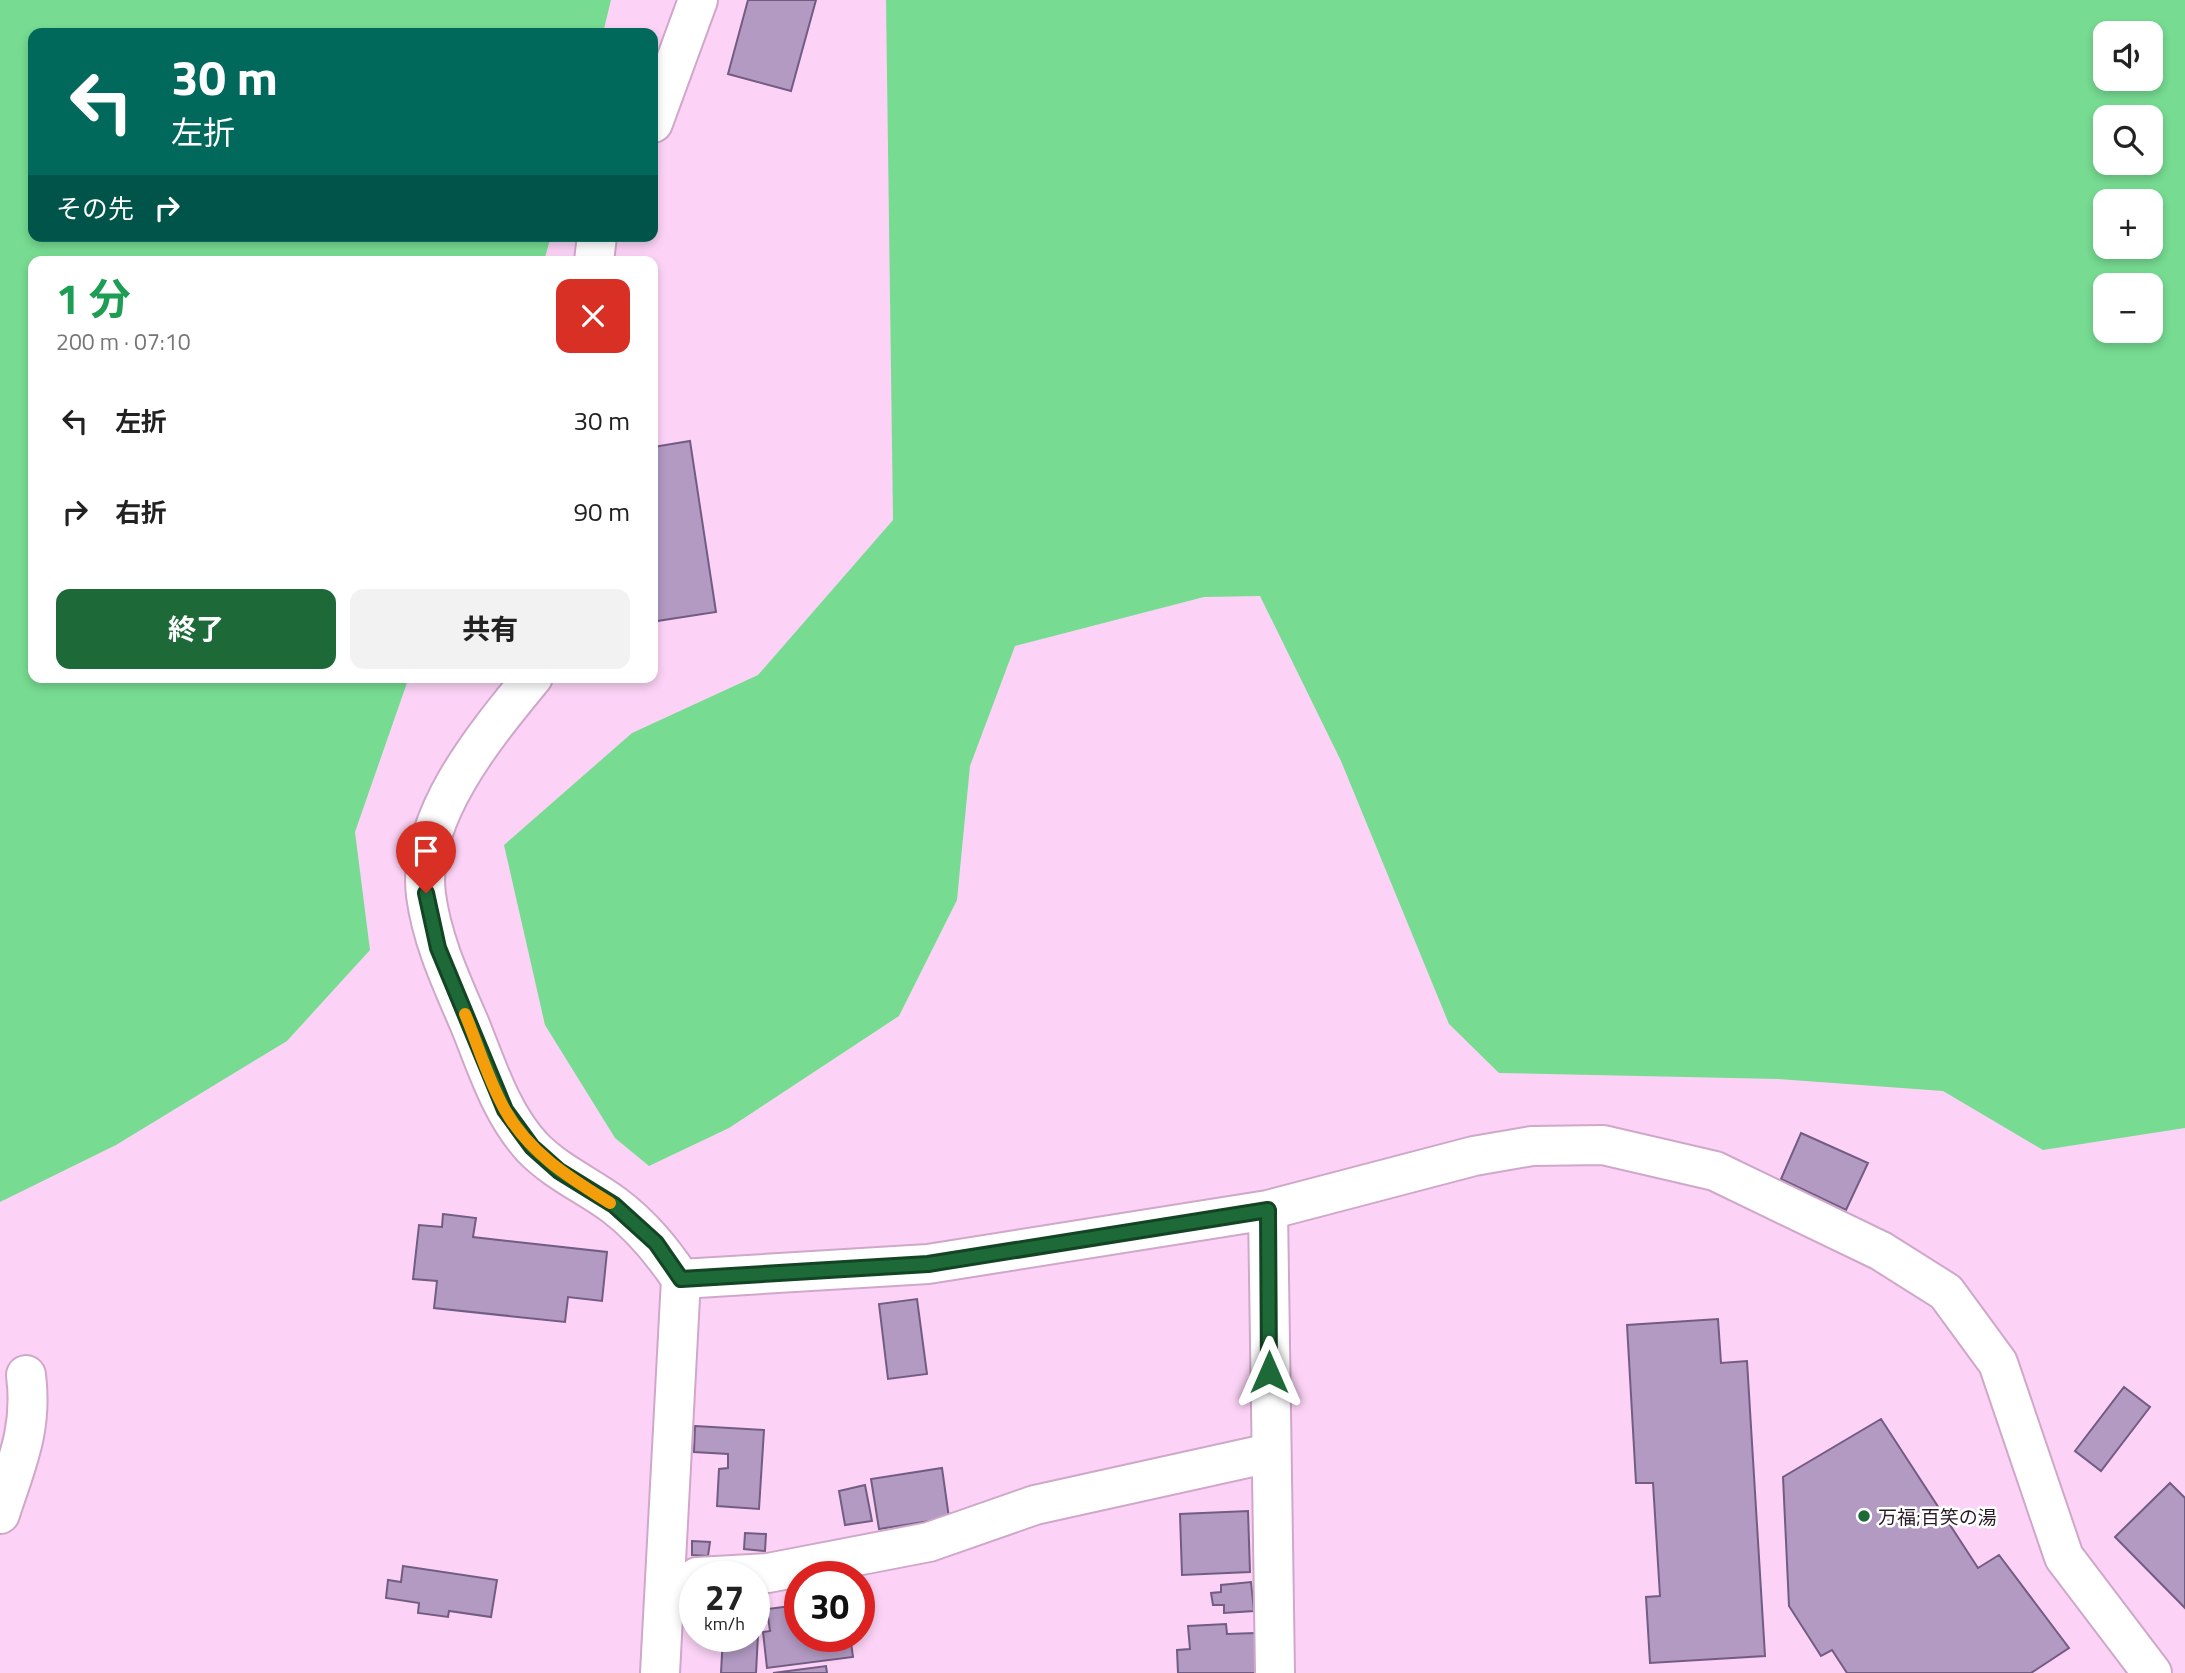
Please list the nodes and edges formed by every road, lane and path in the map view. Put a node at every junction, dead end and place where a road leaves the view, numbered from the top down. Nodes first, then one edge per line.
1 (698, 0) edge
2 (658, 109) edge
3 (528, 683) edge
4 (1268, 1210) junction
5 (681, 1279) junction
6 (26, 1375) dead end
7 (1270, 1453) junction
8 (0, 1514) edge
9 (686, 1561) edge
10 (770, 1573) edge
11 (679, 1603) edge
12 (660, 1673) edge
13 (1275, 1673) edge
14 (2152, 1673) edge

1 - 2 street
3 - 5 street
4 - 5 street
4 - 7 street
4 - 14 street
5 - 9 street
6 - 8 street
7 - 10 street
7 - 13 street
11 - 12 street

